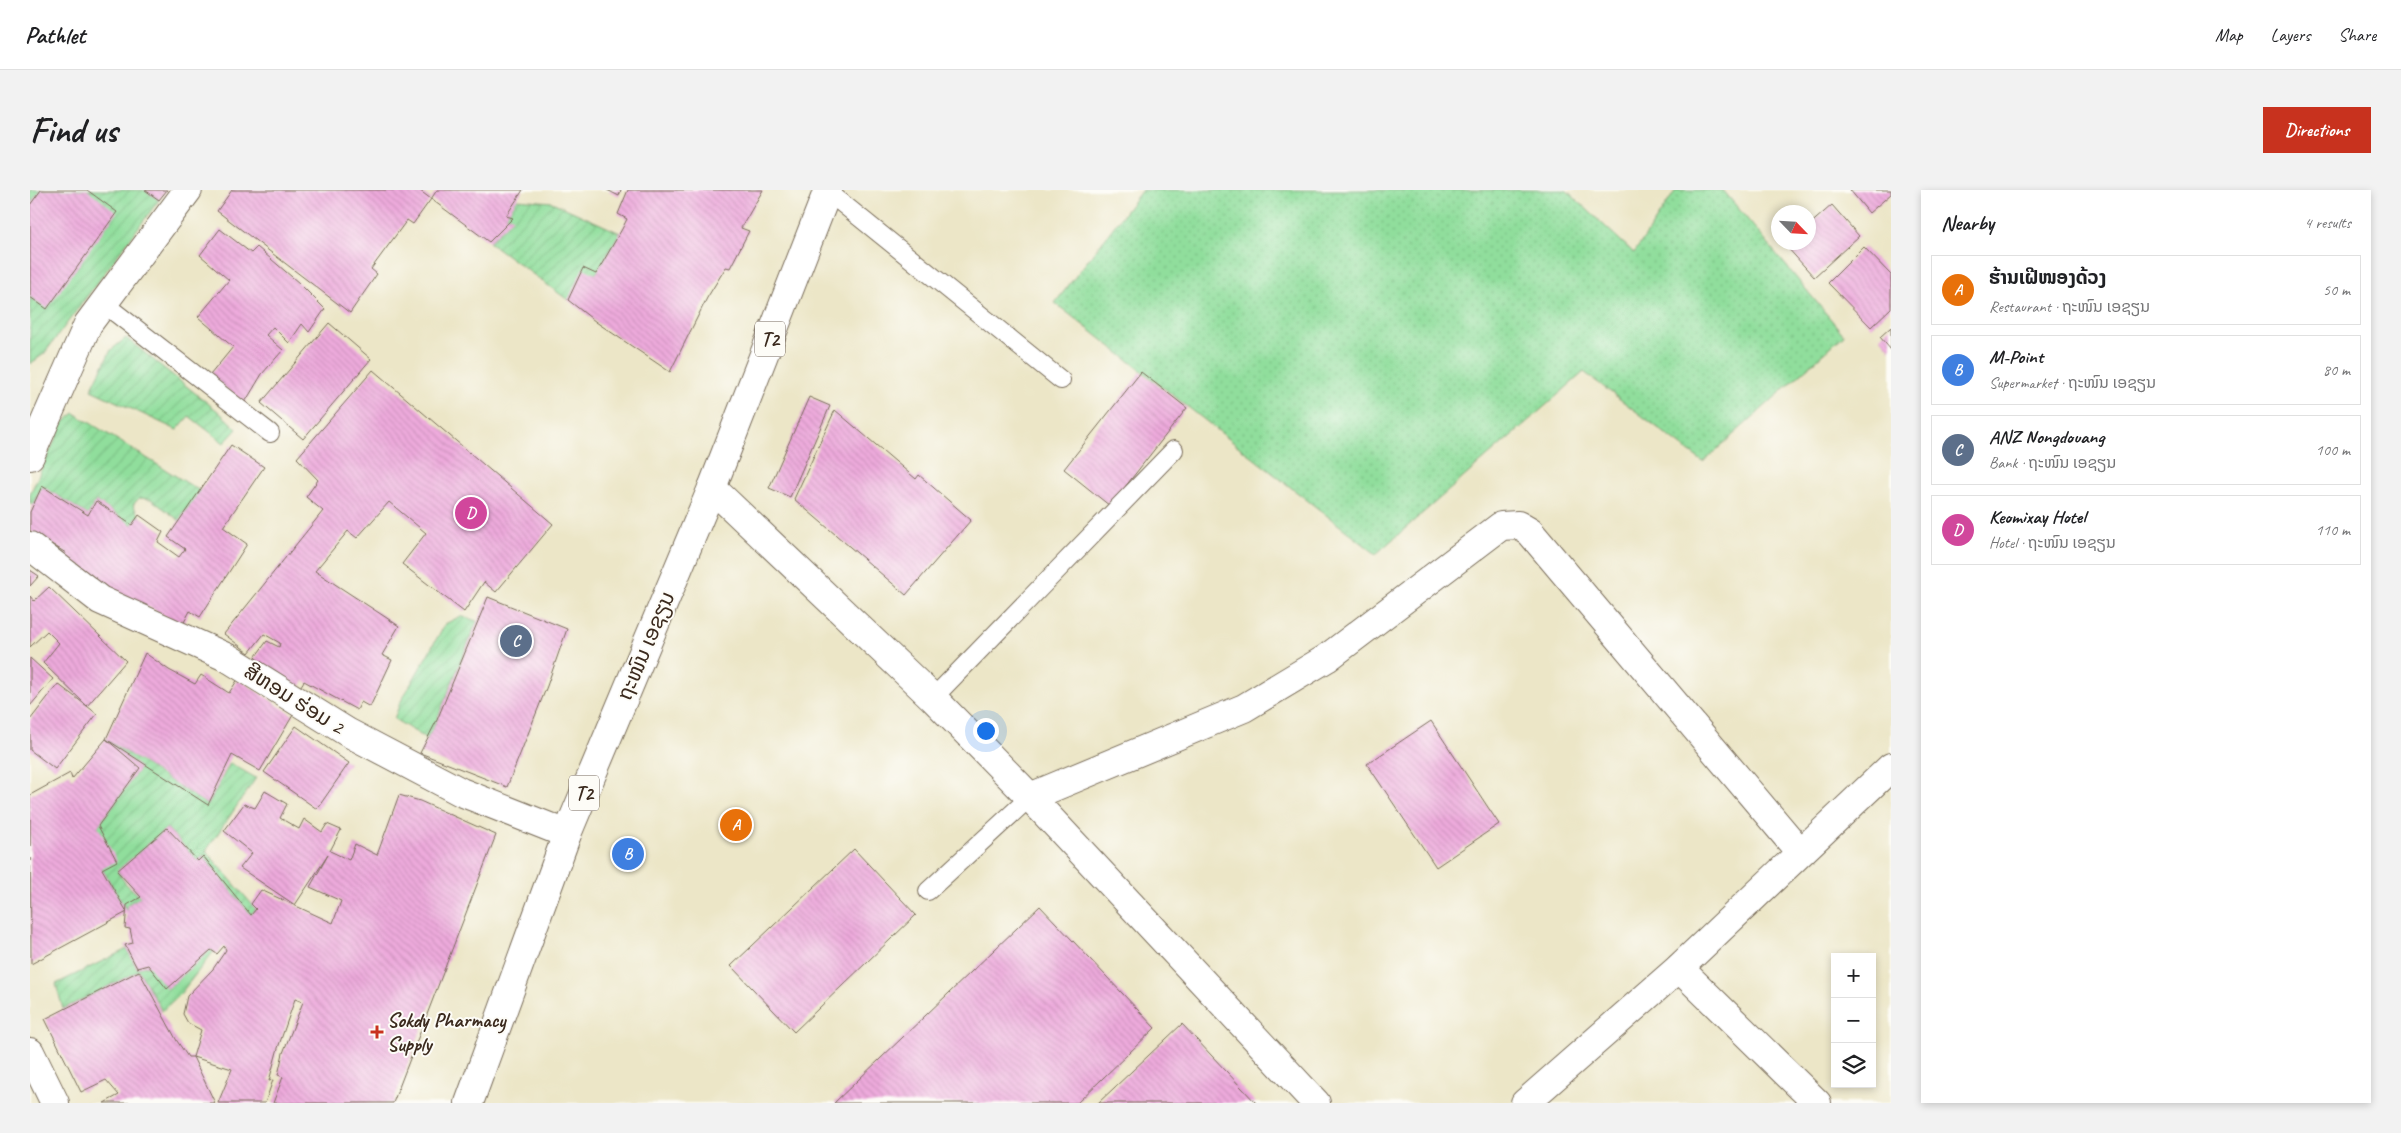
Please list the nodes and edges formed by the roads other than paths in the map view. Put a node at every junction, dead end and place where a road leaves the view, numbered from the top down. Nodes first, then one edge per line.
1 (188, 190) edge
2 (828, 190) edge
3 (103, 303) junction
4 (1062, 380) dead end
5 (270, 433) dead end
6 (1174, 450) dead end
7 (30, 456) edge
8 (712, 488) junction
9 (30, 546) edge
10 (933, 698) junction
11 (1891, 767) edge
12 (1030, 797) junction
13 (568, 834) junction
14 (1800, 852) junction
15 (928, 891) dead end
16 (1679, 968) junction
17 (30, 1052) edge
18 (55, 1103) edge
19 (469, 1103) edge
20 (1316, 1103) edge
21 (1525, 1103) edge
22 (1817, 1103) edge

1 - 3 street
2 - 4 lane
2 - 8 street, ຖະໜົນ ເອຊຽນ / T2
3 - 5 lane
3 - 7 street
6 - 10 lane
8 - 10 street
8 - 13 street, ຖະໜົນ ເອຊຽນ / T2
9 - 13 street, ສີຫອມ ຮ່ອມ 2
10 - 12 street
11 - 14 street
12 - 14 street
12 - 15 lane
12 - 20 street
13 - 19 street, ຖະໜົນ ເອຊຽນ / T2
14 - 16 street
16 - 21 street
16 - 22 street
17 - 18 street

